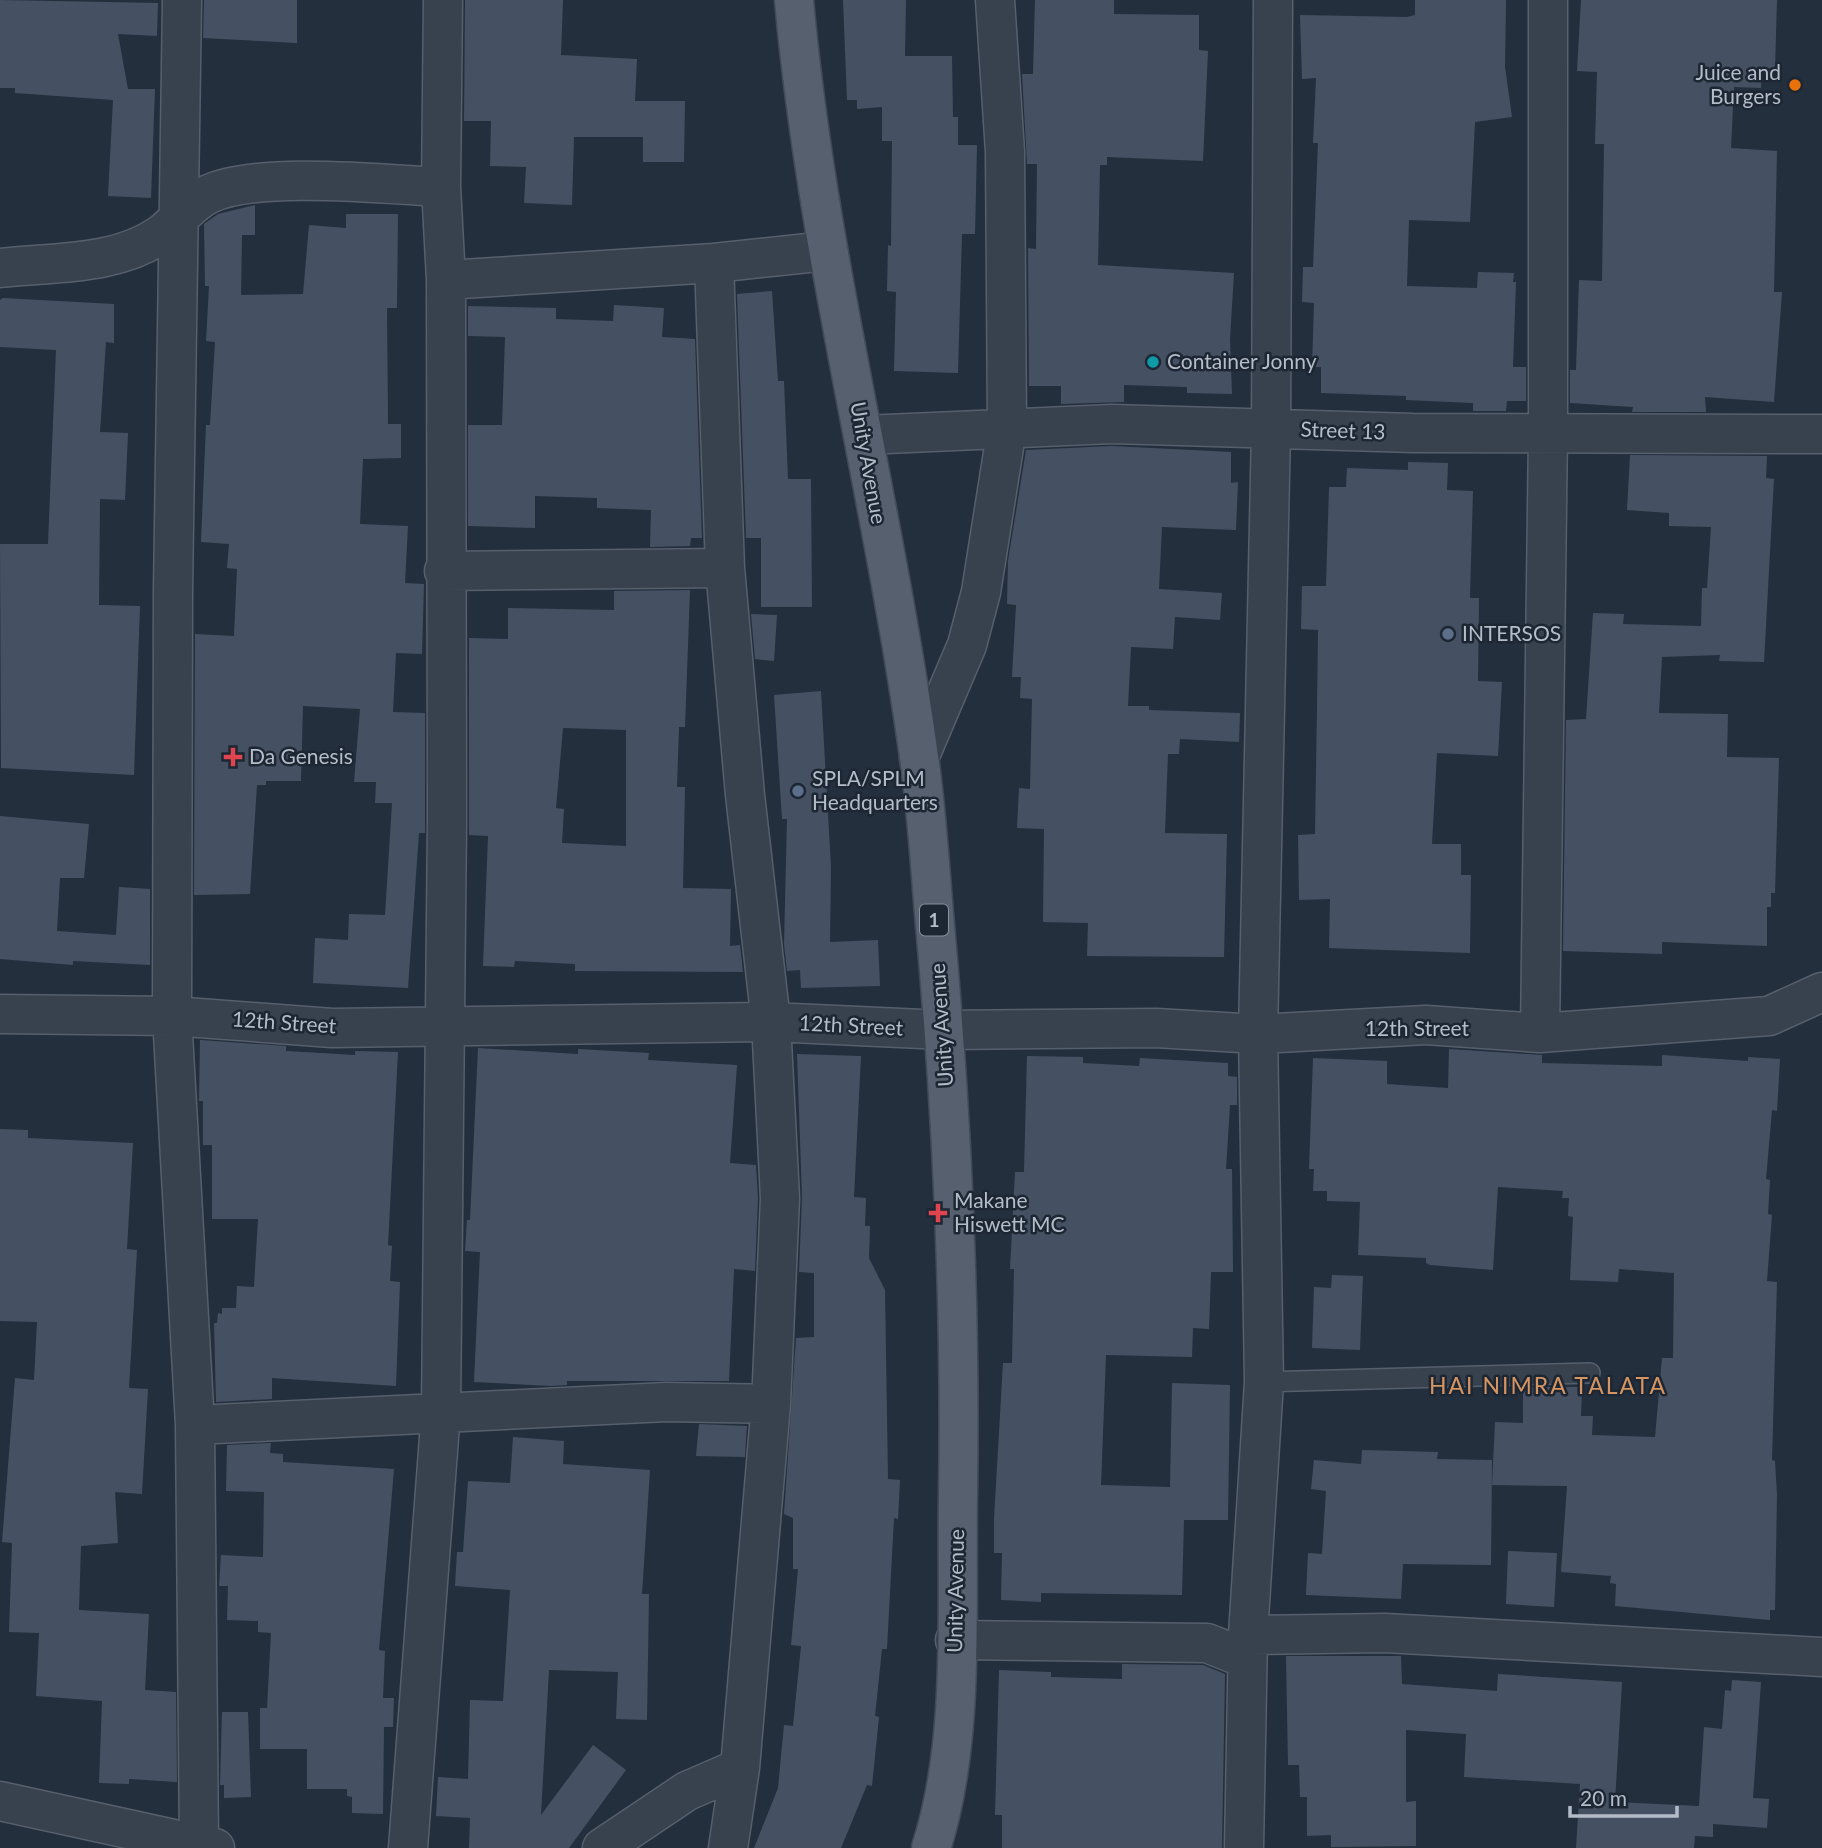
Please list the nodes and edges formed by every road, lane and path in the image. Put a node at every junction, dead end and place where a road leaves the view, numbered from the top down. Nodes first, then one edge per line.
1 (182, 0) edge
2 (443, 0) edge
3 (793, 0) edge
4 (995, 0) edge
5 (1273, 0) edge
6 (1548, 0) edge
7 (441, 187) junction
8 (180, 214) junction
9 (827, 251) junction
10 (714, 263) junction
11 (0, 268) edge
12 (446, 280) junction
13 (1007, 428) junction
14 (1271, 429) junction
15 (1548, 432) junction
16 (1822, 434) edge
17 (864, 435) junction
18 (725, 568) junction
19 (444, 571) junction
20 (919, 758) junction
21 (1822, 992) edge
22 (0, 1014) edge
23 (172, 1016) junction
24 (771, 1022) junction
25 (443, 1024) junction
26 (944, 1030) junction
27 (1540, 1033) junction
28 (1258, 1034) junction
29 (1590, 1373) dead end
30 (1264, 1382) junction
31 (771, 1404) junction
32 (441, 1411) junction
33 (195, 1425) junction
34 (956, 1640) junction
35 (1248, 1647) junction
36 (1822, 1657) edge
37 (740, 1768) junction
38 (0, 1801) edge
39 (207, 1846) edge
40 (408, 1848) edge
41 (602, 1848) edge
42 (728, 1848) edge
43 (931, 1848) edge
44 (1244, 1848) edge

1 - 8 street
2 - 7 street
3 - 9 main road, Unity Avenue / 1
4 - 13 street
5 - 14 street
6 - 15 street
7 - 8 street
7 - 12 street
8 - 11 street
8 - 23 street
9 - 10 street
9 - 17 main road, Unity Avenue / 1
10 - 12 street
10 - 18 street
12 - 19 street
13 - 14 street, Street 13
13 - 17 street, Street 13
13 - 20 street
14 - 15 street, Street 13
14 - 28 street
15 - 16 street, Street 13
15 - 27 street
17 - 20 main road, Unity Avenue / 1
18 - 19 street
18 - 24 street
19 - 25 street
20 - 26 main road, Unity Avenue / 1
21 - 27 street, 12th Street
22 - 23 street, 12th Street
23 - 25 street, 12th Street
23 - 33 street
24 - 25 street, 12th Street
24 - 26 street, 12th Street
24 - 31 street
25 - 32 street
26 - 28 street, 12th Street
26 - 34 main road, Unity Avenue / 1
27 - 28 street, 12th Street
28 - 30 street
29 - 30 lane
30 - 35 street
31 - 32 street
31 - 37 street
32 - 33 street
32 - 40 street
33 - 39 street
34 - 35 street
34 - 43 main road, Unity Avenue / 1
35 - 36 street
35 - 44 street
37 - 41 street
37 - 42 street
38 - 39 street

